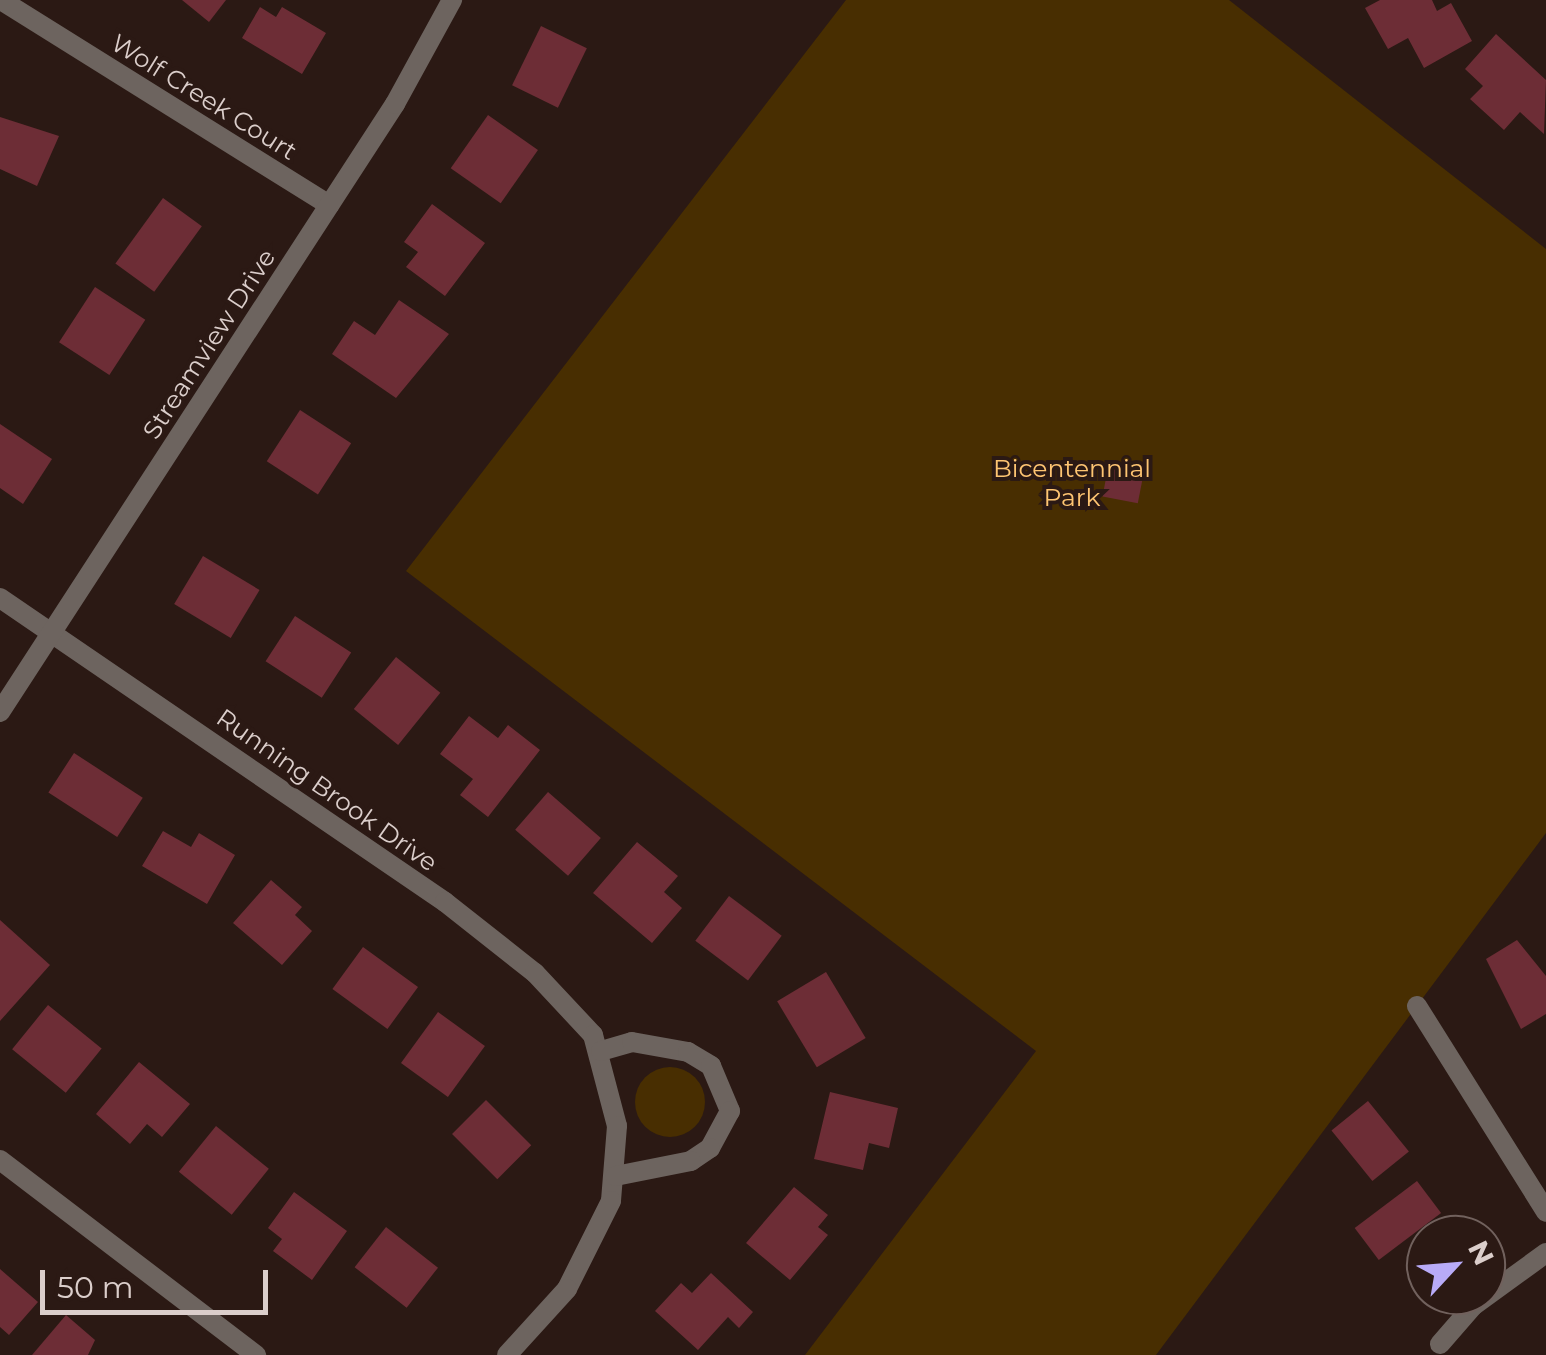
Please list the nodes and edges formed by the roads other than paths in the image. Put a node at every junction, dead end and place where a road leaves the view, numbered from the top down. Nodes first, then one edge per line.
1 (1, 0) edge
2 (452, 0) edge
3 (329, 205) junction
4 (0, 598) edge
5 (51, 632) junction
6 (0, 712) edge
7 (1417, 1006) dead end
8 (600, 1051) junction
9 (0, 1160) edge
10 (615, 1176) junction
11 (1546, 1212) edge
12 (1546, 1253) edge
13 (1440, 1344) dead end
14 (256, 1355) edge
15 (508, 1355) edge

1 - 3 street, Wolf Creek Court
2 - 3 street, Streamview Drive
3 - 5 street, Streamview Drive
4 - 5 street, Running Brook Drive
5 - 6 street, Streamview Drive
5 - 8 street, Running Brook Drive
7 - 11 street
8 - 10 street, Running Brook Drive
8 - 10 street
9 - 14 street
10 - 15 street, Running Brook Drive
12 - 13 street

